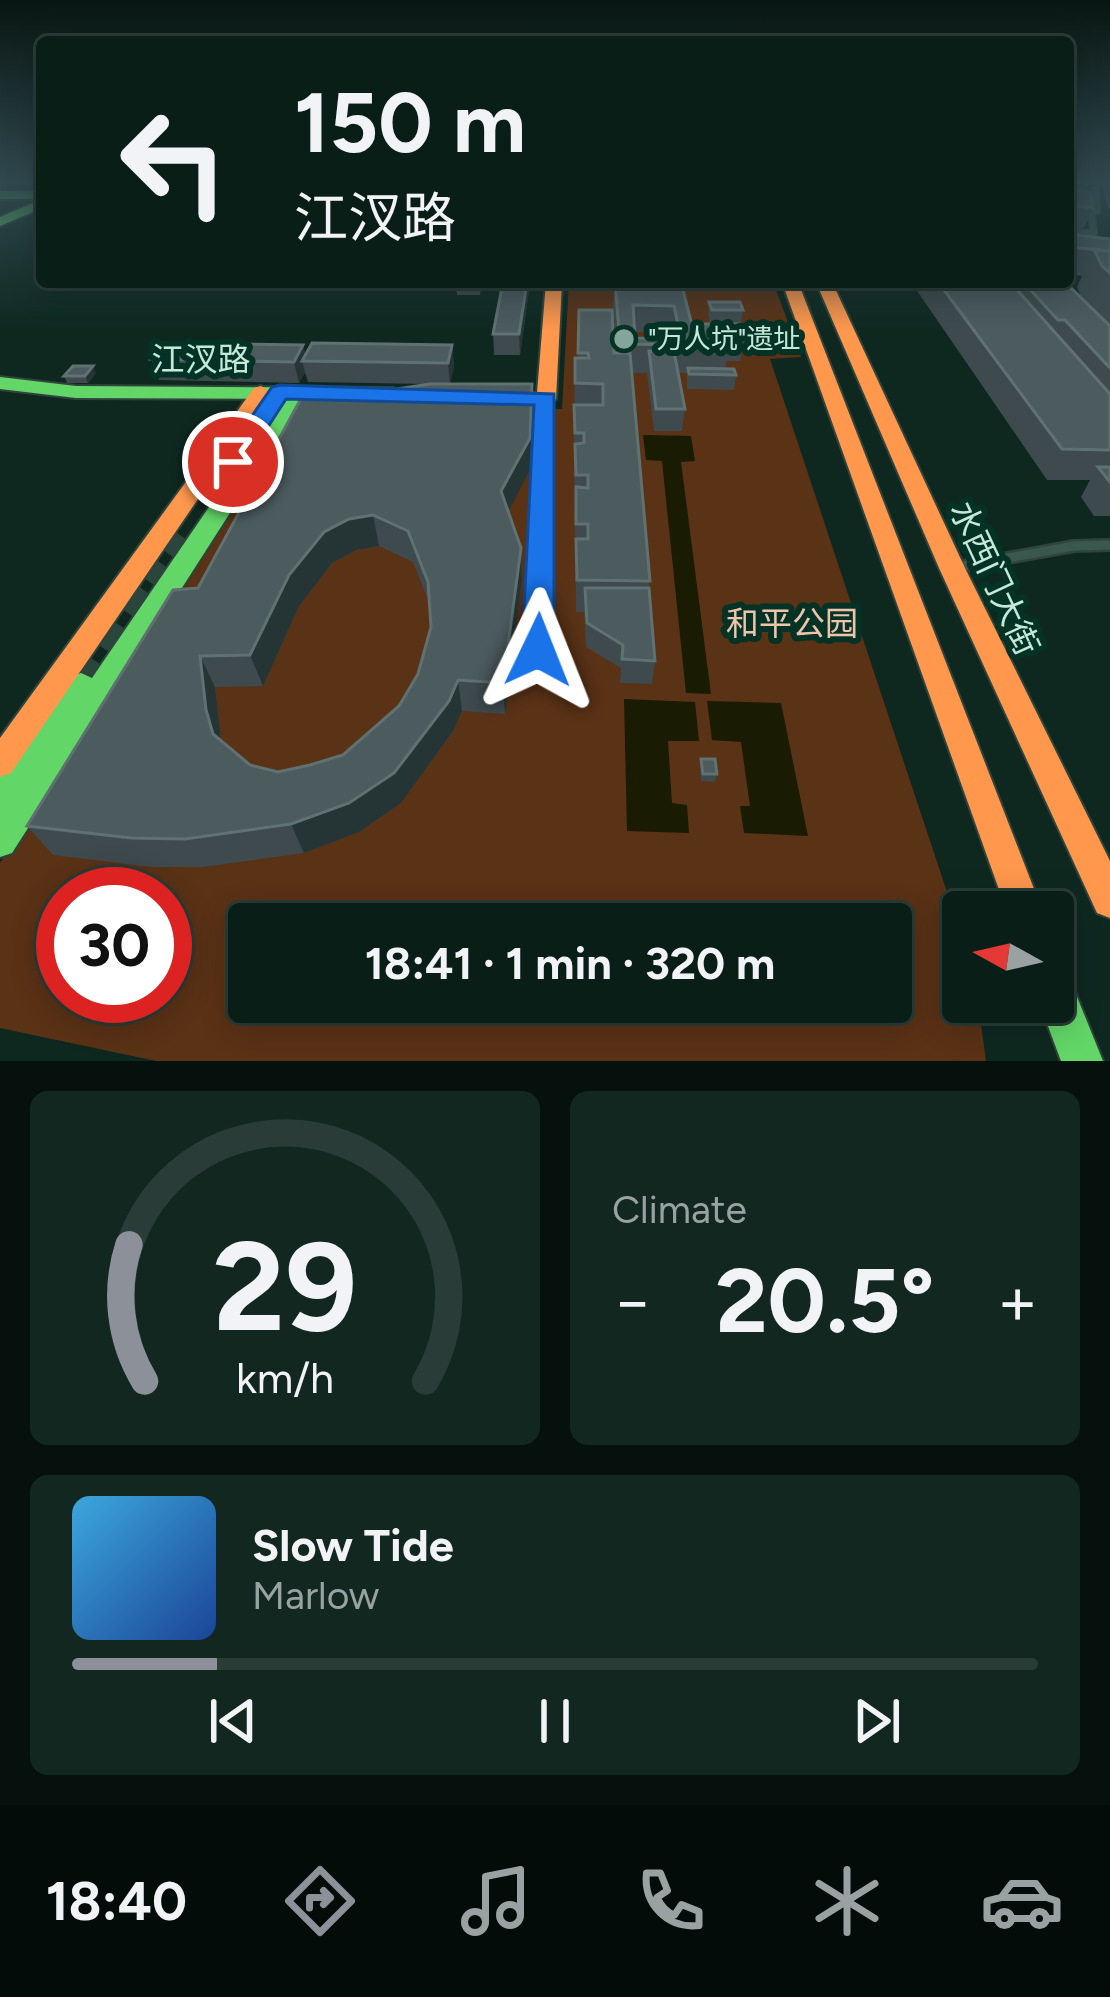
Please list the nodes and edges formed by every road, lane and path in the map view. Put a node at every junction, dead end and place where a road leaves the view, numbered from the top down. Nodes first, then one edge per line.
1 (1074, 240) edge
2 (1104, 243) edge
3 (554, 288) edge
4 (792, 288) edge
5 (827, 288) edge
6 (0, 383) edge
7 (280, 392) junction
8 (420, 395) edge
9 (483, 397) edge
10 (546, 399) junction
11 (192, 537) junction
12 (155, 542) junction
13 (1110, 545) edge
14 (952, 568) junction
15 (129, 581) junction
16 (171, 584) junction
17 (103, 616) junction
18 (144, 624) junction
19 (538, 650) dead end
20 (112, 672) junction
21 (75, 675) junction
22 (0, 763) edge
23 (0, 802) edge
24 (0, 841) edge
25 (1017, 891) edge
26 (1110, 900) edge
27 (1060, 1023) edge
28 (1067, 1023) edge
29 (1065, 1061) edge
30 (1082, 1061) edge

1 - 2 street
3 - 10 street
4 - 25 street
5 - 14 street, 水西门大街
6 - 7 street, 江汊路
7 - 8 street, 江汊路
7 - 11 street
7 - 12 street
9 - 10 street
10 - 19 street
11 - 12 street
11 - 16 street
12 - 15 street
13 - 14 lane
14 - 26 street, 水西门大街
15 - 16 street
15 - 17 street
16 - 18 street
17 - 18 street
17 - 21 street
18 - 20 street
20 - 21 street
20 - 24 street
21 - 22 street
21 - 23 street
27 - 29 street
28 - 30 street

